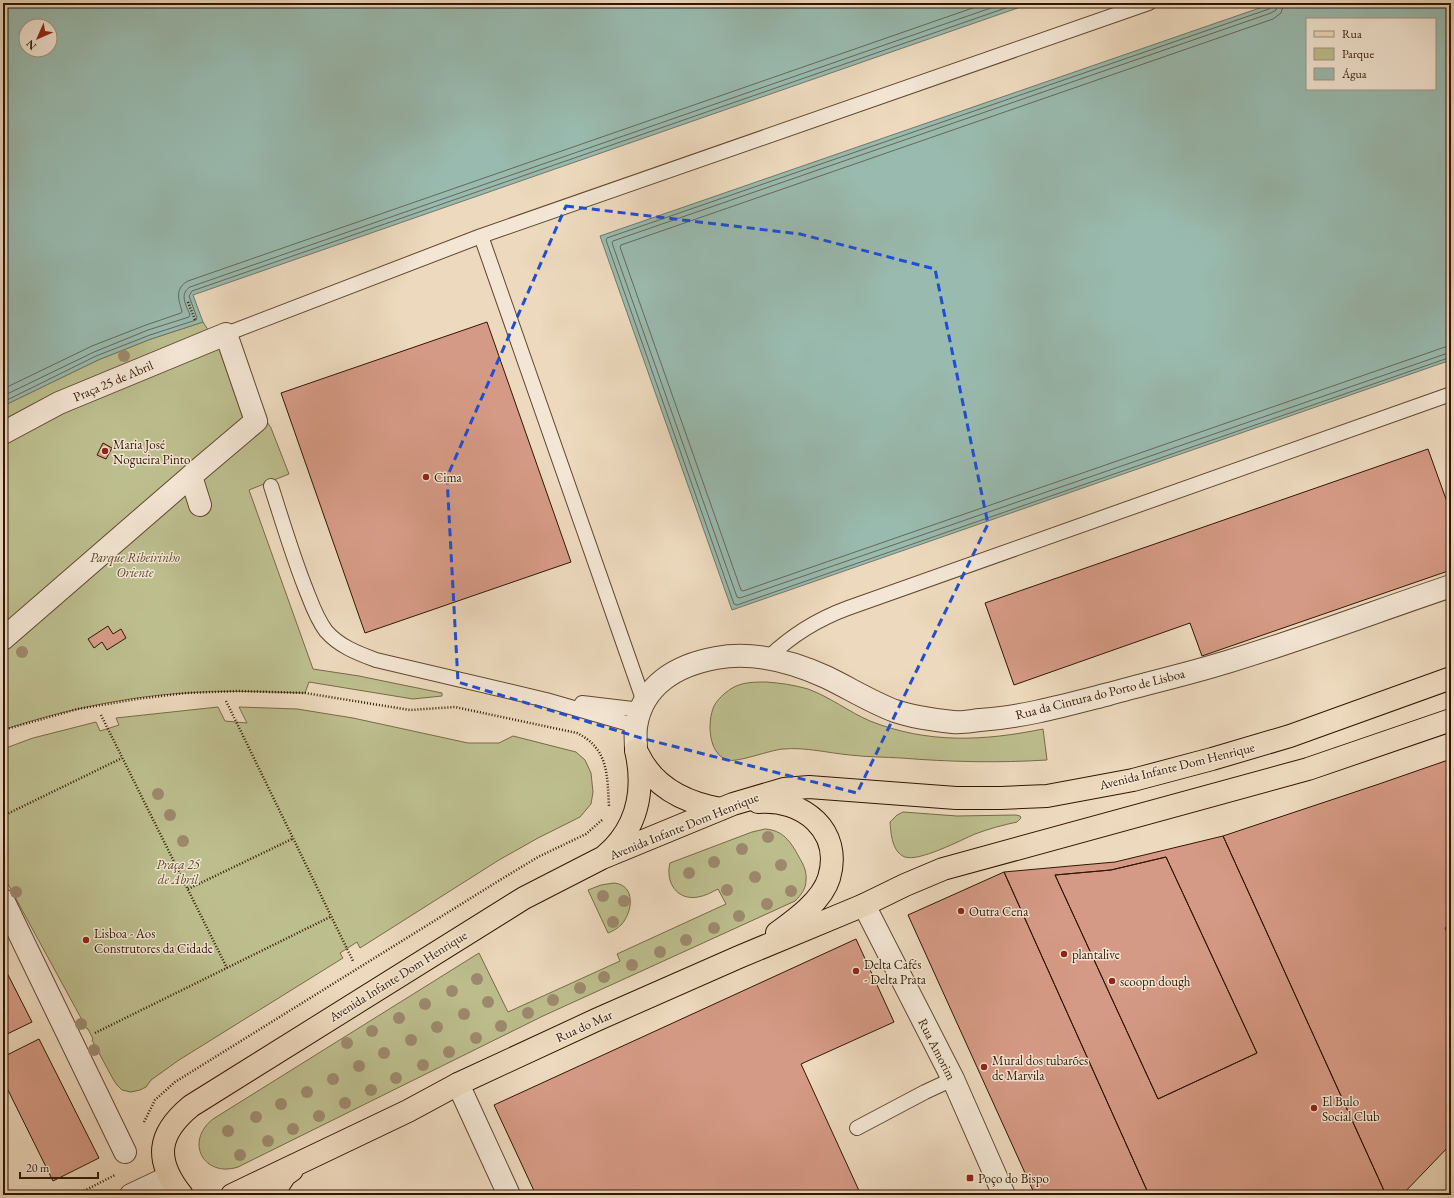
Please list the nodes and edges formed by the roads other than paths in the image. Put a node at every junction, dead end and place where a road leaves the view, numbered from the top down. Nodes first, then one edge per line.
1 (1149, 3) edge
2 (481, 236) junction
3 (226, 334) junction
4 (1451, 394) edge
5 (3, 433) edge
6 (191, 476) junction
7 (271, 486) dead end
8 (200, 505) dead end
9 (1451, 586) edge
10 (3, 639) edge
11 (769, 657) junction
12 (1451, 678) edge
13 (641, 713) junction
14 (1451, 720) edge
15 (636, 750) junction
16 (727, 806) junction
17 (602, 858) junction
18 (3, 900) edge
19 (864, 905) junction
20 (739, 958) junction
21 (953, 1079) junction
22 (458, 1084) junction
23 (857, 1128) dead end
24 (125, 1152) dead end
25 (308, 1159) junction
26 (179, 1191) edge
27 (131, 1195) edge
28 (232, 1195) edge
29 (272, 1195) edge
30 (509, 1195) edge
31 (1004, 1195) edge

1 - 2 lane
2 - 3 lane
2 - 13 lane
3 - 5 street, Praça 25 de Abril
3 - 6 street
4 - 11 lane
6 - 8 street
6 - 10 street
7 - 13 lane
9 - 11 street, Rua da Cintura do Porto de Lisboa
11 - 13 street, Rua da Cintura do Porto de Lisboa
12 - 16 main road, Avenida Infante Dom Henrique
13 - 15 street
14 - 19 main road
15 - 16 main road
15 - 17 main road
16 - 17 main road, Avenida Infante Dom Henrique
16 - 20 main road
17 - 26 main road, Avenida Infante Dom Henrique
18 - 24 street
19 - 20 main road, Rua do Mar
19 - 21 street, Rua Amorim
20 - 22 main road, Rua do Mar
21 - 23 lane
21 - 31 street, Rua Amorim
22 - 25 main road, Rua do Mar
22 - 30 street
25 - 28 main road
25 - 29 main road
26 - 27 street

